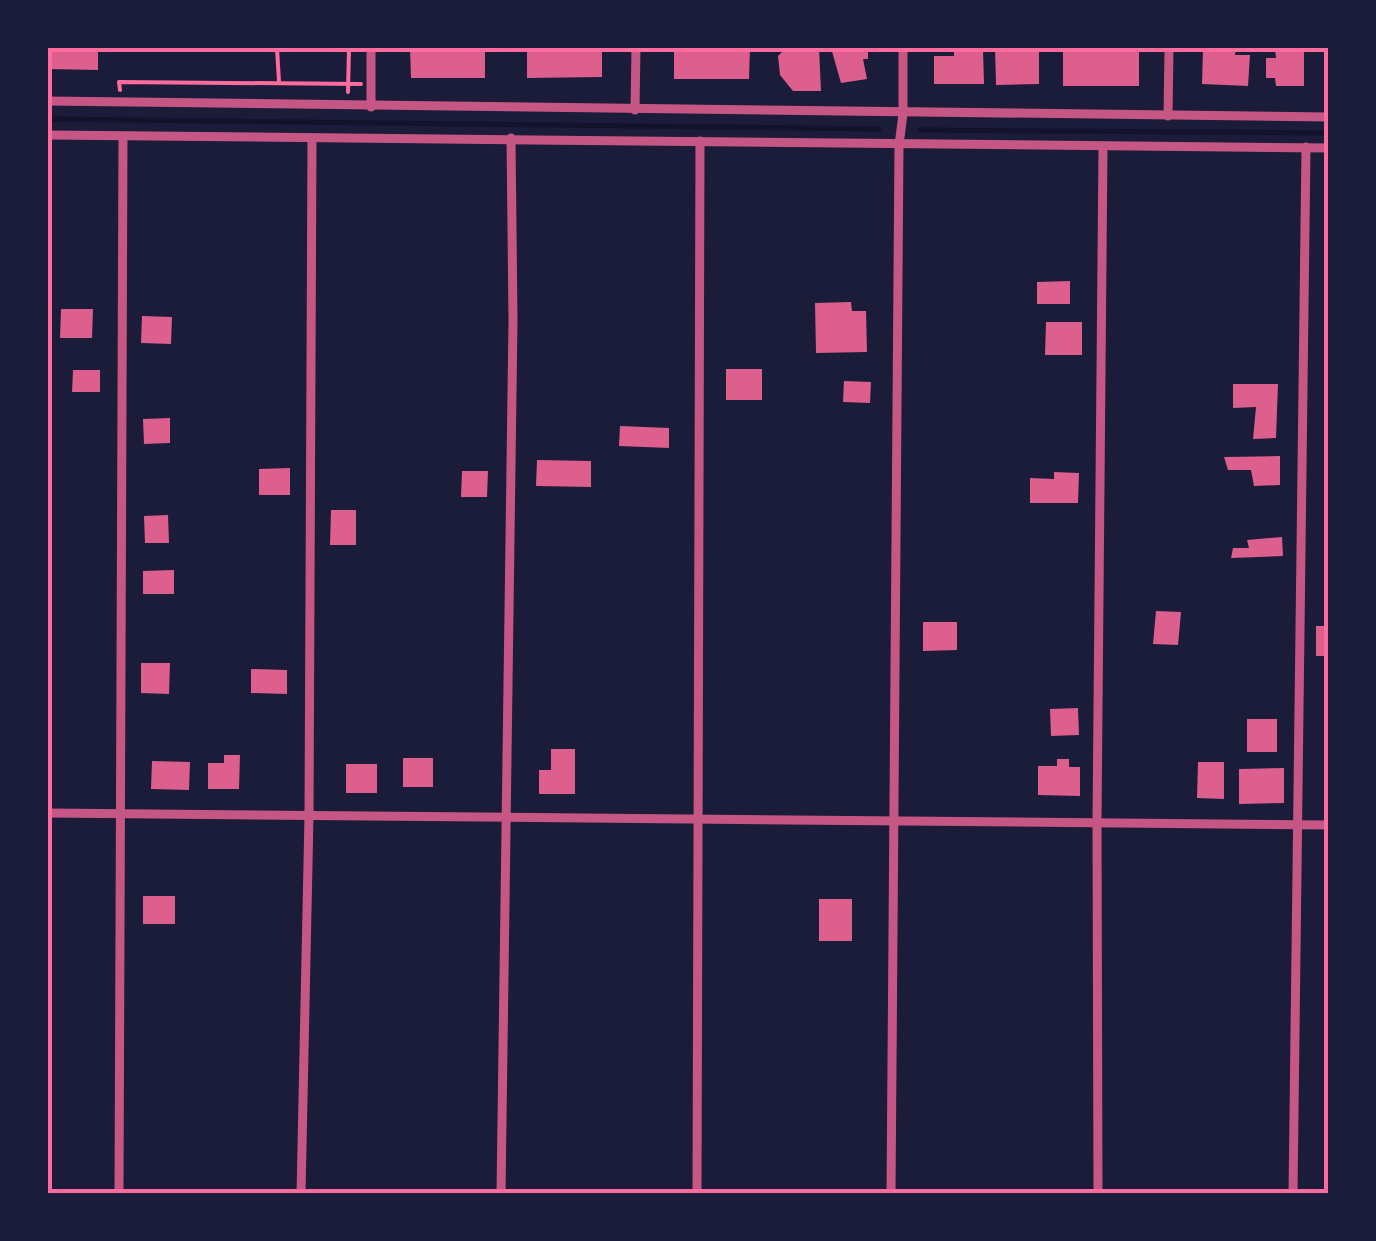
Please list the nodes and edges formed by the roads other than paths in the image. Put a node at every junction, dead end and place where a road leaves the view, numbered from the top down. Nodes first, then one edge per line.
1 (372, 48) edge
2 (636, 48) edge
3 (904, 48) edge
4 (1168, 48) edge
5 (48, 101) edge
6 (371, 107) junction
7 (635, 110) junction
8 (903, 114) junction
9 (1168, 116) junction
10 (1328, 117) edge
11 (48, 135) edge
12 (124, 136) junction
13 (511, 138) junction
14 (312, 139) junction
15 (700, 142) junction
16 (899, 145) junction
17 (1103, 146) junction
18 (1306, 148) junction
19 (1328, 148) edge
20 (48, 813) edge
21 (120, 814) junction
22 (309, 816) junction
23 (508, 820) junction
24 (697, 820) junction
25 (892, 822) junction
26 (1097, 822) junction
27 (1297, 825) junction
28 (1328, 825) edge
29 (119, 1194) edge
30 (301, 1194) edge
31 (502, 1194) edge
32 (697, 1194) edge
33 (890, 1194) edge
34 (1098, 1194) edge
35 (1294, 1194) edge

1 - 6 street
2 - 7 street
3 - 8 street
4 - 9 street
5 - 6 street
6 - 7 street
7 - 8 street
8 - 9 street
8 - 16 street
9 - 10 street
11 - 12 street
12 - 14 street
12 - 21 street
13 - 14 street
13 - 15 street
13 - 23 street
14 - 22 street
15 - 16 street
15 - 24 street
16 - 17 street
16 - 25 street
17 - 18 street
17 - 26 street
18 - 19 street
18 - 27 street
20 - 21 street
21 - 22 street
21 - 29 street
22 - 23 street
22 - 30 street
23 - 24 street
23 - 31 street
24 - 25 street
24 - 32 street
25 - 26 street
25 - 33 street
26 - 27 street
26 - 34 street
27 - 28 street
27 - 35 street

